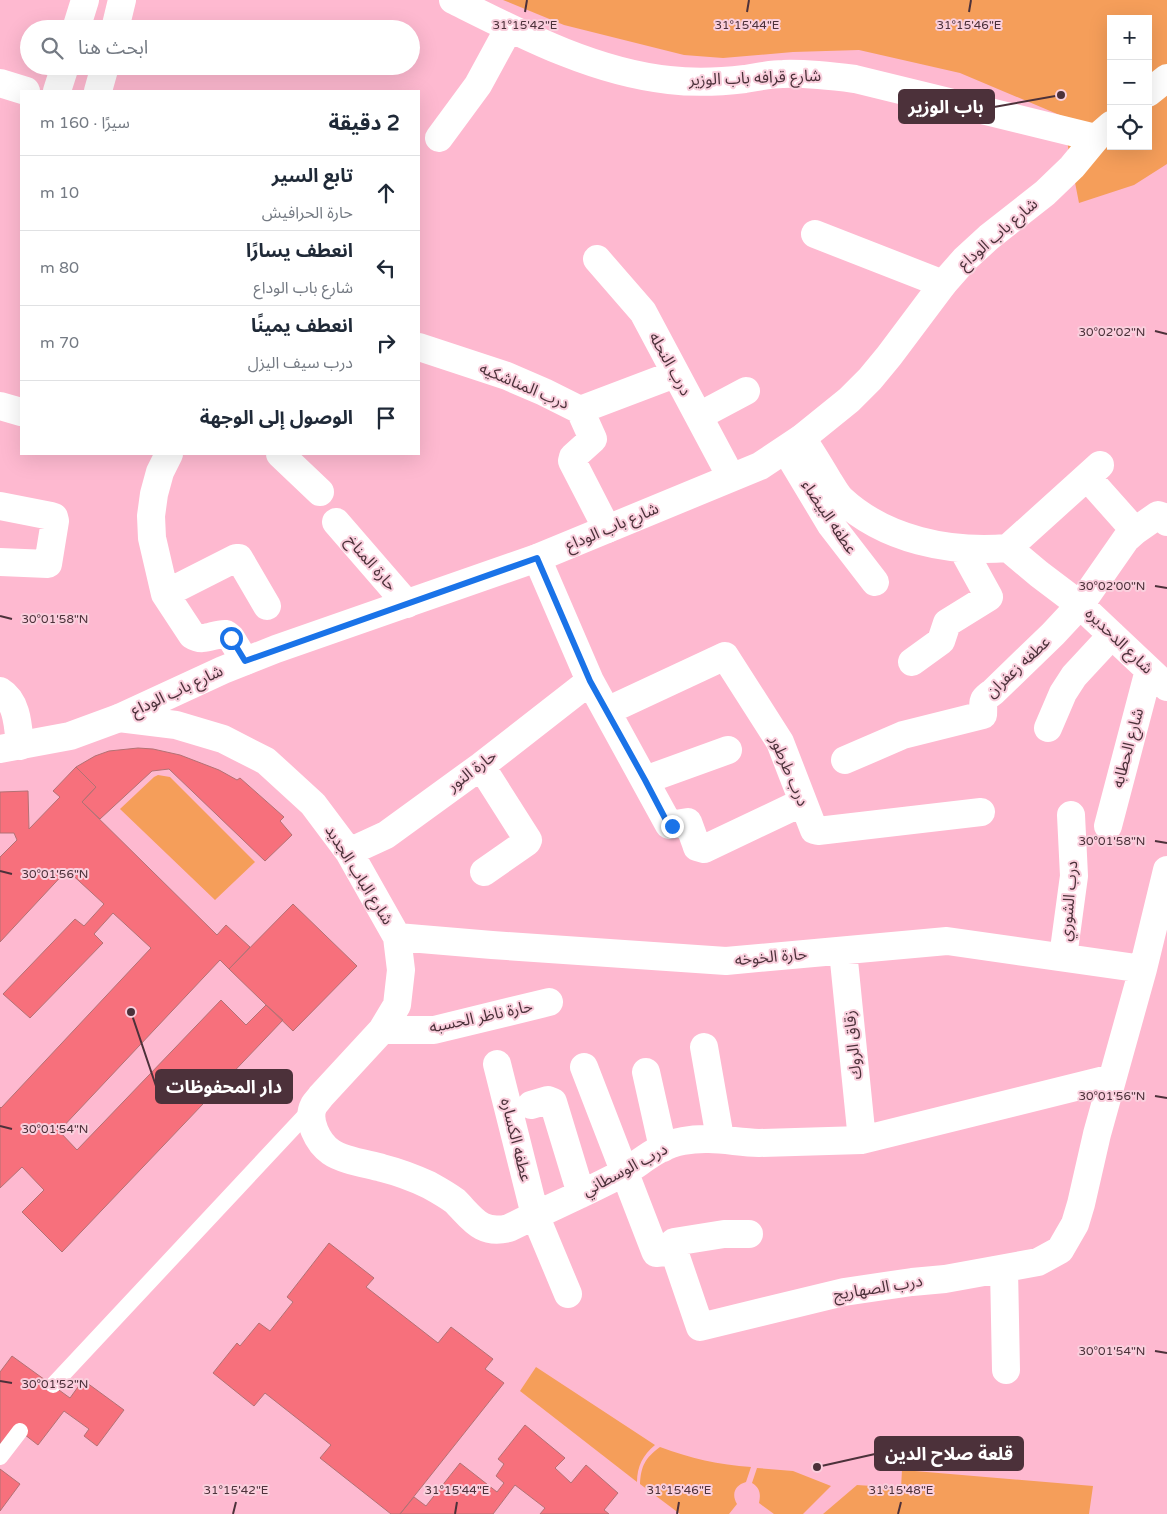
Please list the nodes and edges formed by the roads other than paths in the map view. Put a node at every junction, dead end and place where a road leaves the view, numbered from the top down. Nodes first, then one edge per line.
1 (85, 0) edge
2 (122, 0) edge
3 (453, 0) edge
4 (79, 20) edge
5 (117, 20) edge
6 (509, 28) junction
7 (62, 75) edge
8 (102, 75) edge
9 (1167, 78) edge
10 (0, 83) edge
11 (23, 90) edge
12 (57, 90) edge
13 (98, 90) edge
14 (1152, 90) edge
15 (1103, 131) edge
16 (439, 138) dead end
17 (816, 234) dead end
18 (596, 259) dead end
19 (942, 284) junction
20 (420, 347) edge
21 (675, 374) junction
22 (746, 391) dead end
23 (0, 406) edge
24 (580, 410) junction
25 (20, 412) edge
26 (699, 416) junction
27 (794, 444) junction
28 (168, 455) edge
29 (281, 455) edge
30 (732, 477) junction
31 (320, 492) dead end
32 (0, 506) edge
33 (1163, 519) edge
34 (336, 522) dead end
35 (607, 529) junction
36 (1135, 530) junction
37 (962, 548) junction
38 (1008, 548) junction
39 (537, 558) junction
40 (0, 562) edge
41 (875, 582) dead end
42 (165, 594) junction
43 (407, 604) junction
44 (1080, 605) junction
45 (267, 606) dead end
46 (1112, 635) junction
47 (245, 661) junction
48 (912, 662) dead end
49 (1158, 679) edge
50 (590, 681) junction
51 (0, 692) edge
52 (606, 711) junction
53 (119, 718) junction
54 (1048, 728) dead end
55 (10, 747) edge
56 (728, 750) dead end
57 (845, 760) dead end
58 (480, 766) junction
59 (645, 780) junction
60 (803, 802) junction
61 (981, 812) dead end
62 (1071, 814) dead end
63 (1108, 826) dead end
64 (349, 852) junction
65 (1167, 870) edge
66 (484, 872) dead end
67 (397, 937) junction
68 (843, 951) junction
69 (1063, 957) junction
70 (1144, 969) junction
71 (549, 1002) dead end
72 (382, 1030) junction
73 (704, 1047) dead end
74 (497, 1064) dead end
75 (584, 1067) dead end
76 (646, 1072) dead end
77 (1112, 1078) junction
78 (531, 1105) dead end
79 (313, 1107) junction
80 (720, 1138) junction
81 (862, 1140) junction
82 (663, 1148) junction
83 (624, 1172) junction
84 (580, 1194) junction
85 (535, 1215) junction
86 (749, 1234) dead end
87 (674, 1251) junction
88 (1004, 1269) junction
89 (568, 1294) dead end
90 (1006, 1370) dead end
91 (53, 1385) dead end
92 (20, 1431) dead end
93 (0, 1458) edge

1 - 4 street
2 - 5 street
3 - 6 street, شارع قرافه باب الوزير
6 - 15 street, شارع قرافه باب الوزير
6 - 16 street
7 - 12 street
8 - 13 street
9 - 14 street
10 - 11 street
15 - 19 street, شارع باب الوداع
17 - 19 street
18 - 21 street, درب النحله
19 - 27 street, شارع باب الوداع
20 - 24 street, درب المناشكيه
21 - 24 street
21 - 26 street, درب النحله
22 - 26 street
23 - 25 street
24 - 35 street, درب المناشكيه
26 - 30 street, درب النحله
27 - 30 street, شارع باب الوداع
27 - 37 street
27 - 41 street, عطفه البيضاء
28 - 42 street
29 - 31 street
30 - 35 street, شارع باب الوداع
32 - 40 street
33 - 36 street, عطفه زعفران
34 - 43 street, حارة المناخ
35 - 39 street, شارع باب الوداع
36 - 38 street
36 - 44 street, عطفه زعفران
37 - 38 street
37 - 48 street
38 - 44 street, شارع الدحديره
39 - 43 street, شارع باب الوداع
39 - 50 street
42 - 45 street
42 - 47 street
43 - 47 street, شارع باب الوداع
44 - 46 street, شارع الدحديره
44 - 57 street, عطفه زعفران
46 - 49 street, شارع الدحديره
46 - 54 street
47 - 53 street, شارع باب الوداع
49 - 63 street, شارع الحطابه
50 - 52 street
50 - 58 street, حارة النور
51 - 55 street
52 - 59 street
52 - 60 street, درب طرطور
53 - 55 street, شارع باب الوداع
53 - 64 street, شارع الباب الجديد
56 - 59 street
58 - 64 street, حارة النور
58 - 66 street
59 - 60 street
60 - 61 street, درب طرطور
62 - 69 street, درب الشوري
64 - 67 street, شارع الباب الجديد
65 - 70 street
67 - 68 street, حارة الخوخه
67 - 72 street, شارع الباب الجديد
68 - 69 street, حارة الخوخه
68 - 81 street, زقاق الروك
69 - 70 street, حارة الخوخه
70 - 77 street
71 - 72 street, حارة ناظر الحسبه
72 - 79 street, شارع الباب الجديد
73 - 80 street
74 - 85 street, عطفه الكساره
75 - 83 street
76 - 82 street
77 - 81 street, درب الوسطاني
77 - 88 street, درب الصهاريج
78 - 84 street
79 - 85 street, درب الوسطاني
79 - 91 lane
80 - 81 street, درب الوسطاني
80 - 82 street, درب الوسطاني
82 - 83 street, درب الوسطاني
83 - 84 street, درب الوسطاني
83 - 87 street
84 - 85 street, درب الوسطاني
85 - 89 street, عطفه الكساره
86 - 87 street
87 - 88 street, درب الصهاريج
88 - 90 street
92 - 93 lane

